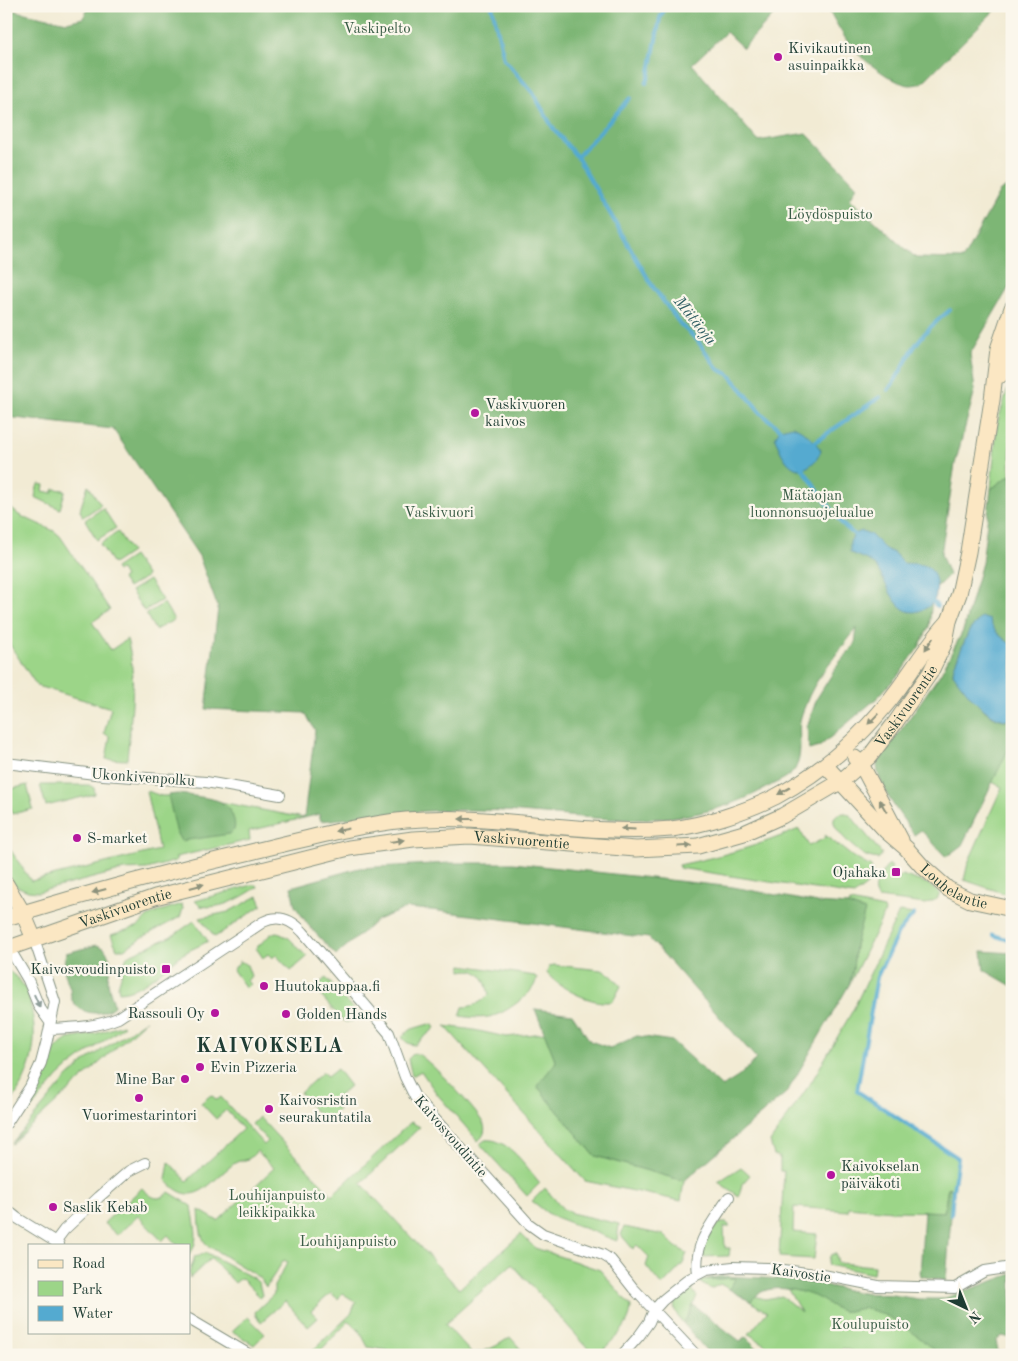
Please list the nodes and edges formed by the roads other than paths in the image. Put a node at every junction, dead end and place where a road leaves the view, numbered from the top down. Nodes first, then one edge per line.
1 (1012, 308) edge
2 (1012, 348) edge
3 (992, 400) junction
4 (948, 621) junction
5 (846, 748) junction
6 (6, 763) edge
7 (861, 764) junction
8 (825, 765) junction
9 (840, 782) junction
10 (280, 795) dead end
11 (906, 848) junction
12 (6, 884) edge
13 (1012, 909) edge
14 (23, 913) junction
15 (6, 918) edge
16 (34, 939) junction
17 (7, 946) edge
18 (50, 1026) junction
19 (6, 1124) edge
20 (145, 1163) dead end
21 (729, 1197) dead end
22 (6, 1208) edge
23 (58, 1243) edge
24 (1012, 1267) edge
25 (698, 1273) junction
26 (654, 1310) junction
27 (190, 1320) edge
28 (250, 1355) edge
29 (622, 1355) edge
30 (696, 1355) edge

1 - 3 main road, Vaskivuorentie
2 - 3 main road, Vaskivuorentie
3 - 4 main road, Vaskivuorentie
4 -> 5 main road, Vaskivuorentie
4 - 7 main road, Vaskivuorentie
5 - 7 main road, Louhelantie
5 - 8 main road, Vaskivuorentie
6 - 10 street, Ukonkivenpolku
7 - 9 main road, Vaskivuorentie
11 -> 7 main road, Louhelantie
8 - 9 main road, Louhelantie
8 -> 14 main road, Vaskivuorentie
9 - 11 main road, Louhelantie
16 -> 9 main road, Vaskivuorentie
11 - 13 main road, Louhelantie
12 - 14 main road
14 - 15 main road, Vaskivuorentie
14 - 16 main road
16 - 17 main road, Vaskivuorentie
16 - 18 street
17 -> 18 street
18 - 19 street
18 - 26 street, Kaivosvoudintie
20 - 23 street
21 - 25 street
22 - 23 street
24 - 25 street, Kaivostie
25 - 26 street, Kaivostie
26 - 29 street, Kaivostie
26 - 30 street, Kaivosvoudintie
27 - 28 street

